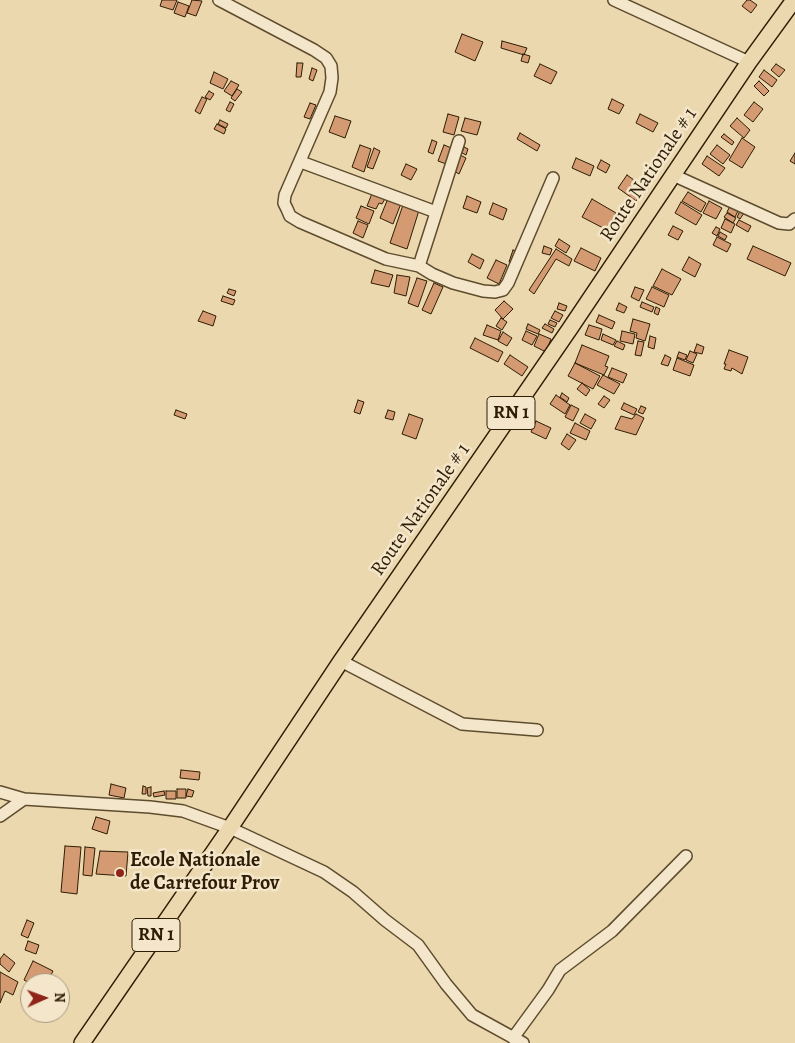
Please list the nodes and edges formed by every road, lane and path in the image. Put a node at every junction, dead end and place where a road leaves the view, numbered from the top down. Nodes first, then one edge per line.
1 (219, 0) edge
2 (614, 0) edge
3 (794, 0) edge
4 (749, 62) junction
5 (459, 141) dead end
6 (301, 162) junction
7 (673, 175) junction
8 (553, 178) dead end
9 (436, 212) junction
10 (795, 219) edge
11 (419, 266) junction
12 (341, 661) junction
13 (537, 730) dead end
14 (0, 792) edge
15 (24, 799) junction
16 (0, 816) edge
17 (230, 828) junction
18 (686, 856) dead end
19 (518, 1040) edge
20 (82, 1043) edge

1 - 6 street
2 - 4 street
3 - 4 main road, Route Nationale # 1 / RN 1
4 - 7 main road, Route Nationale # 1 / RN 1
5 - 9 street
6 - 9 street
6 - 11 street
7 - 10 street
7 - 12 main road, Route Nationale # 1 / RN 1
8 - 11 street
9 - 11 street
12 - 13 street
12 - 17 main road, Route Nationale # 1 / RN 1
14 - 15 street
15 - 16 street
15 - 17 street
17 - 19 street
17 - 20 main road, Route Nationale # 1 / RN 1
18 - 19 street

